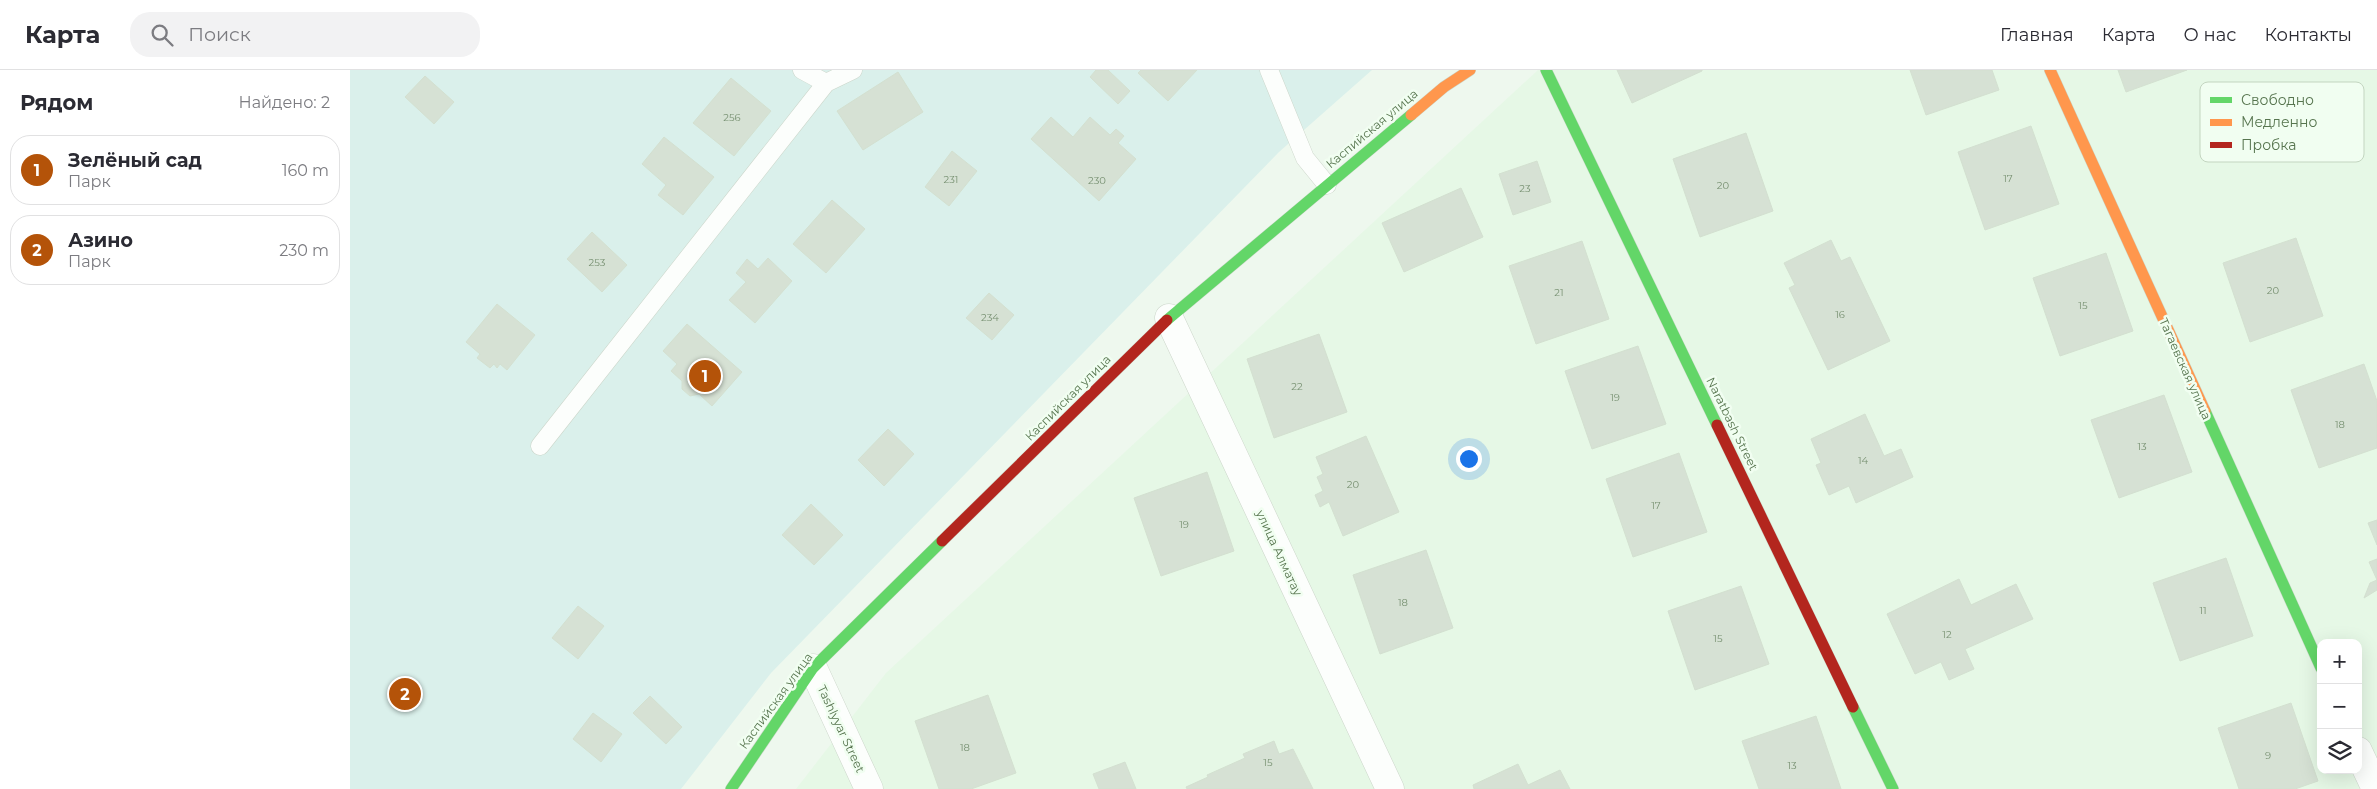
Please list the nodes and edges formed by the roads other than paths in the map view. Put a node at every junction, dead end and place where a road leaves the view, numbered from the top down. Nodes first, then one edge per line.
1 (802, 70) edge
2 (853, 70) edge
3 (1269, 70) edge
4 (1470, 70) edge
5 (1546, 70) edge
6 (2050, 70) edge
7 (826, 83) junction
8 (1327, 185) junction
9 (1169, 318) junction
10 (540, 446) dead end
11 (2317, 659) edge
12 (813, 668) junction
13 (2362, 759) edge
14 (731, 789) edge
15 (870, 789) edge
16 (1390, 789) edge
17 (1893, 789) edge
18 (2376, 789) edge

1 - 7 lane
2 - 7 lane
3 - 8 lane
4 - 8 street, Каспийская улица
5 - 17 street, Naratbash Street
6 - 11 street, Тагаевская улица
7 - 10 lane
8 - 9 street, Каспийская улица
9 - 12 street, Каспийская улица
9 - 16 street, улица Алматау
12 - 14 street, Каспийская улица
12 - 15 street, Tashlyyar Street
13 - 18 street

